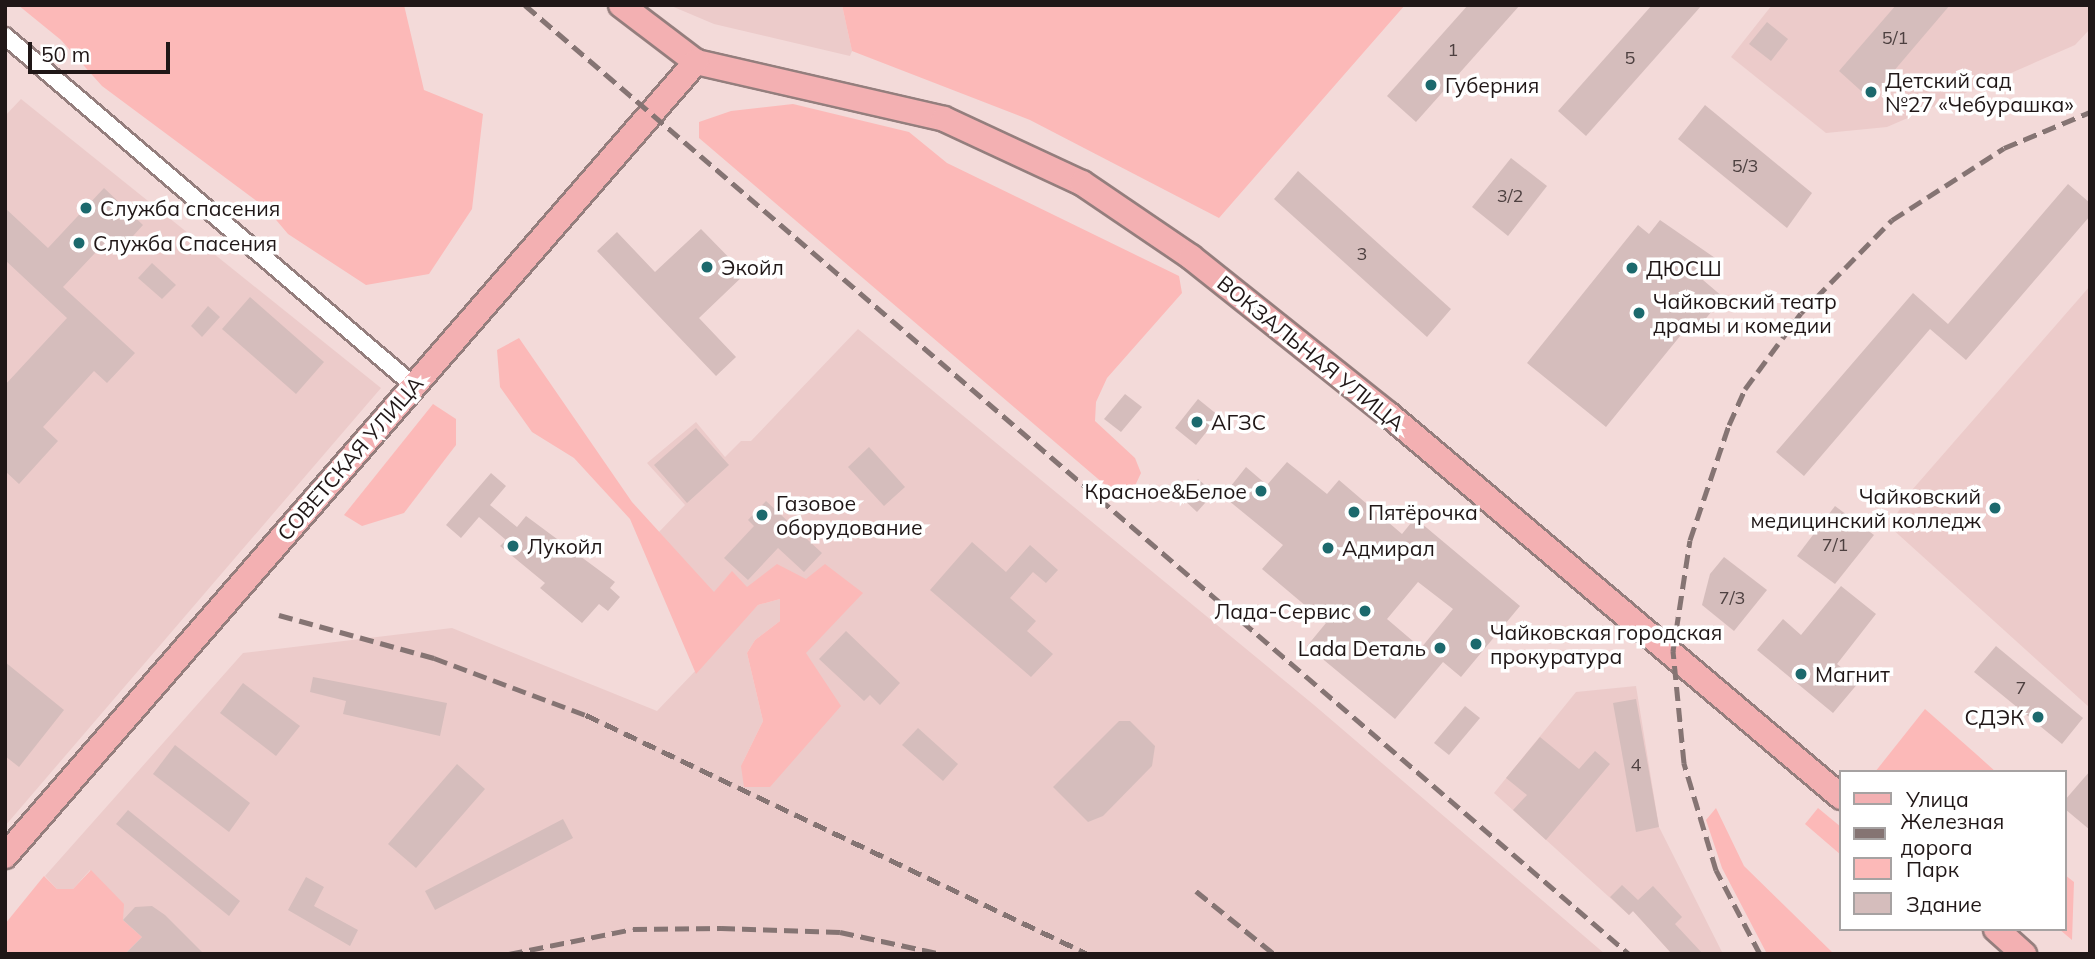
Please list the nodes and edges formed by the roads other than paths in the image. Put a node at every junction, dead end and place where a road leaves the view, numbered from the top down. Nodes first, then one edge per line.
1 (621, 5) edge
2 (5, 36) edge
3 (696, 62) junction
4 (413, 385) junction
5 (1840, 796) edge
6 (5, 856) edge
7 (1998, 931) edge
8 (2024, 954) edge

1 - 3 main road
2 - 4 street
3 - 4 main road, СОВЕТСКАЯ УЛИЦА
3 - 5 main road, ВОКЗАЛЬНАЯ УЛИЦА
4 - 6 main road, СОВЕТСКАЯ УЛИЦА
7 - 8 main road

